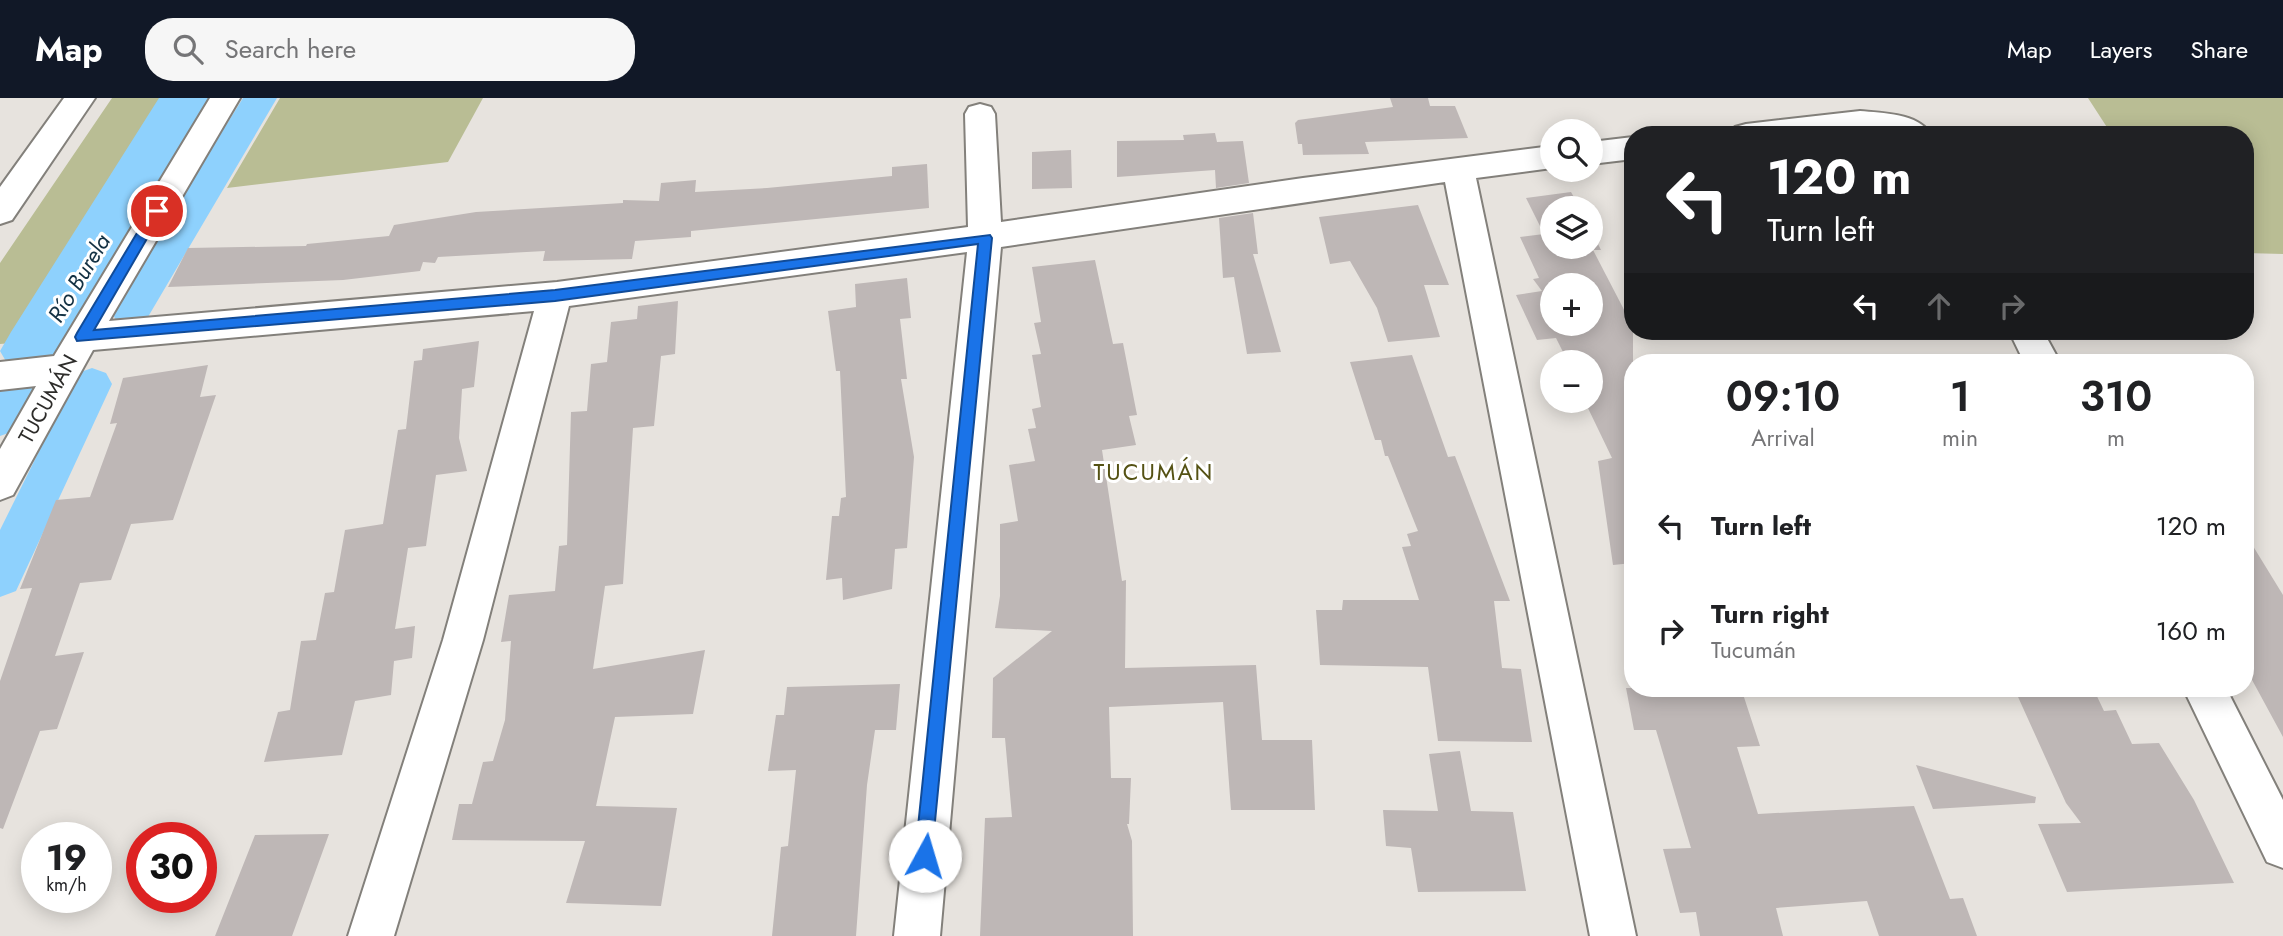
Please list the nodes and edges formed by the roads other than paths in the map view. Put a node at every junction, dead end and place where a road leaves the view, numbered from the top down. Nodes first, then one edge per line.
1 (80, 98) edge
2 (225, 98) edge
3 (979, 114) dead end
4 (1825, 126) edge
5 (1895, 126) edge
6 (1624, 149) edge
7 (1603, 152) edge
8 (1540, 158) edge
9 (1458, 168) junction
10 (0, 212) edge
11 (985, 238) junction
12 (555, 295) junction
13 (82, 337) junction
14 (64, 369) junction
15 (0, 376) edge
16 (0, 484) edge
17 (2208, 697) edge
18 (2283, 846) edge
19 (371, 936) edge
20 (916, 936) edge
21 (1613, 936) edge

1 - 10 street
2 - 13 street, TUCUMÁN
3 - 11 street
4 - 5 street
6 - 7 street
8 - 9 street
9 - 11 street
9 - 21 street
11 - 12 street
11 - 20 street
12 - 13 street
12 - 19 street
13 - 14 street, TUCUMÁN
14 - 15 street
14 - 16 street, TUCUMÁN
17 - 18 street

